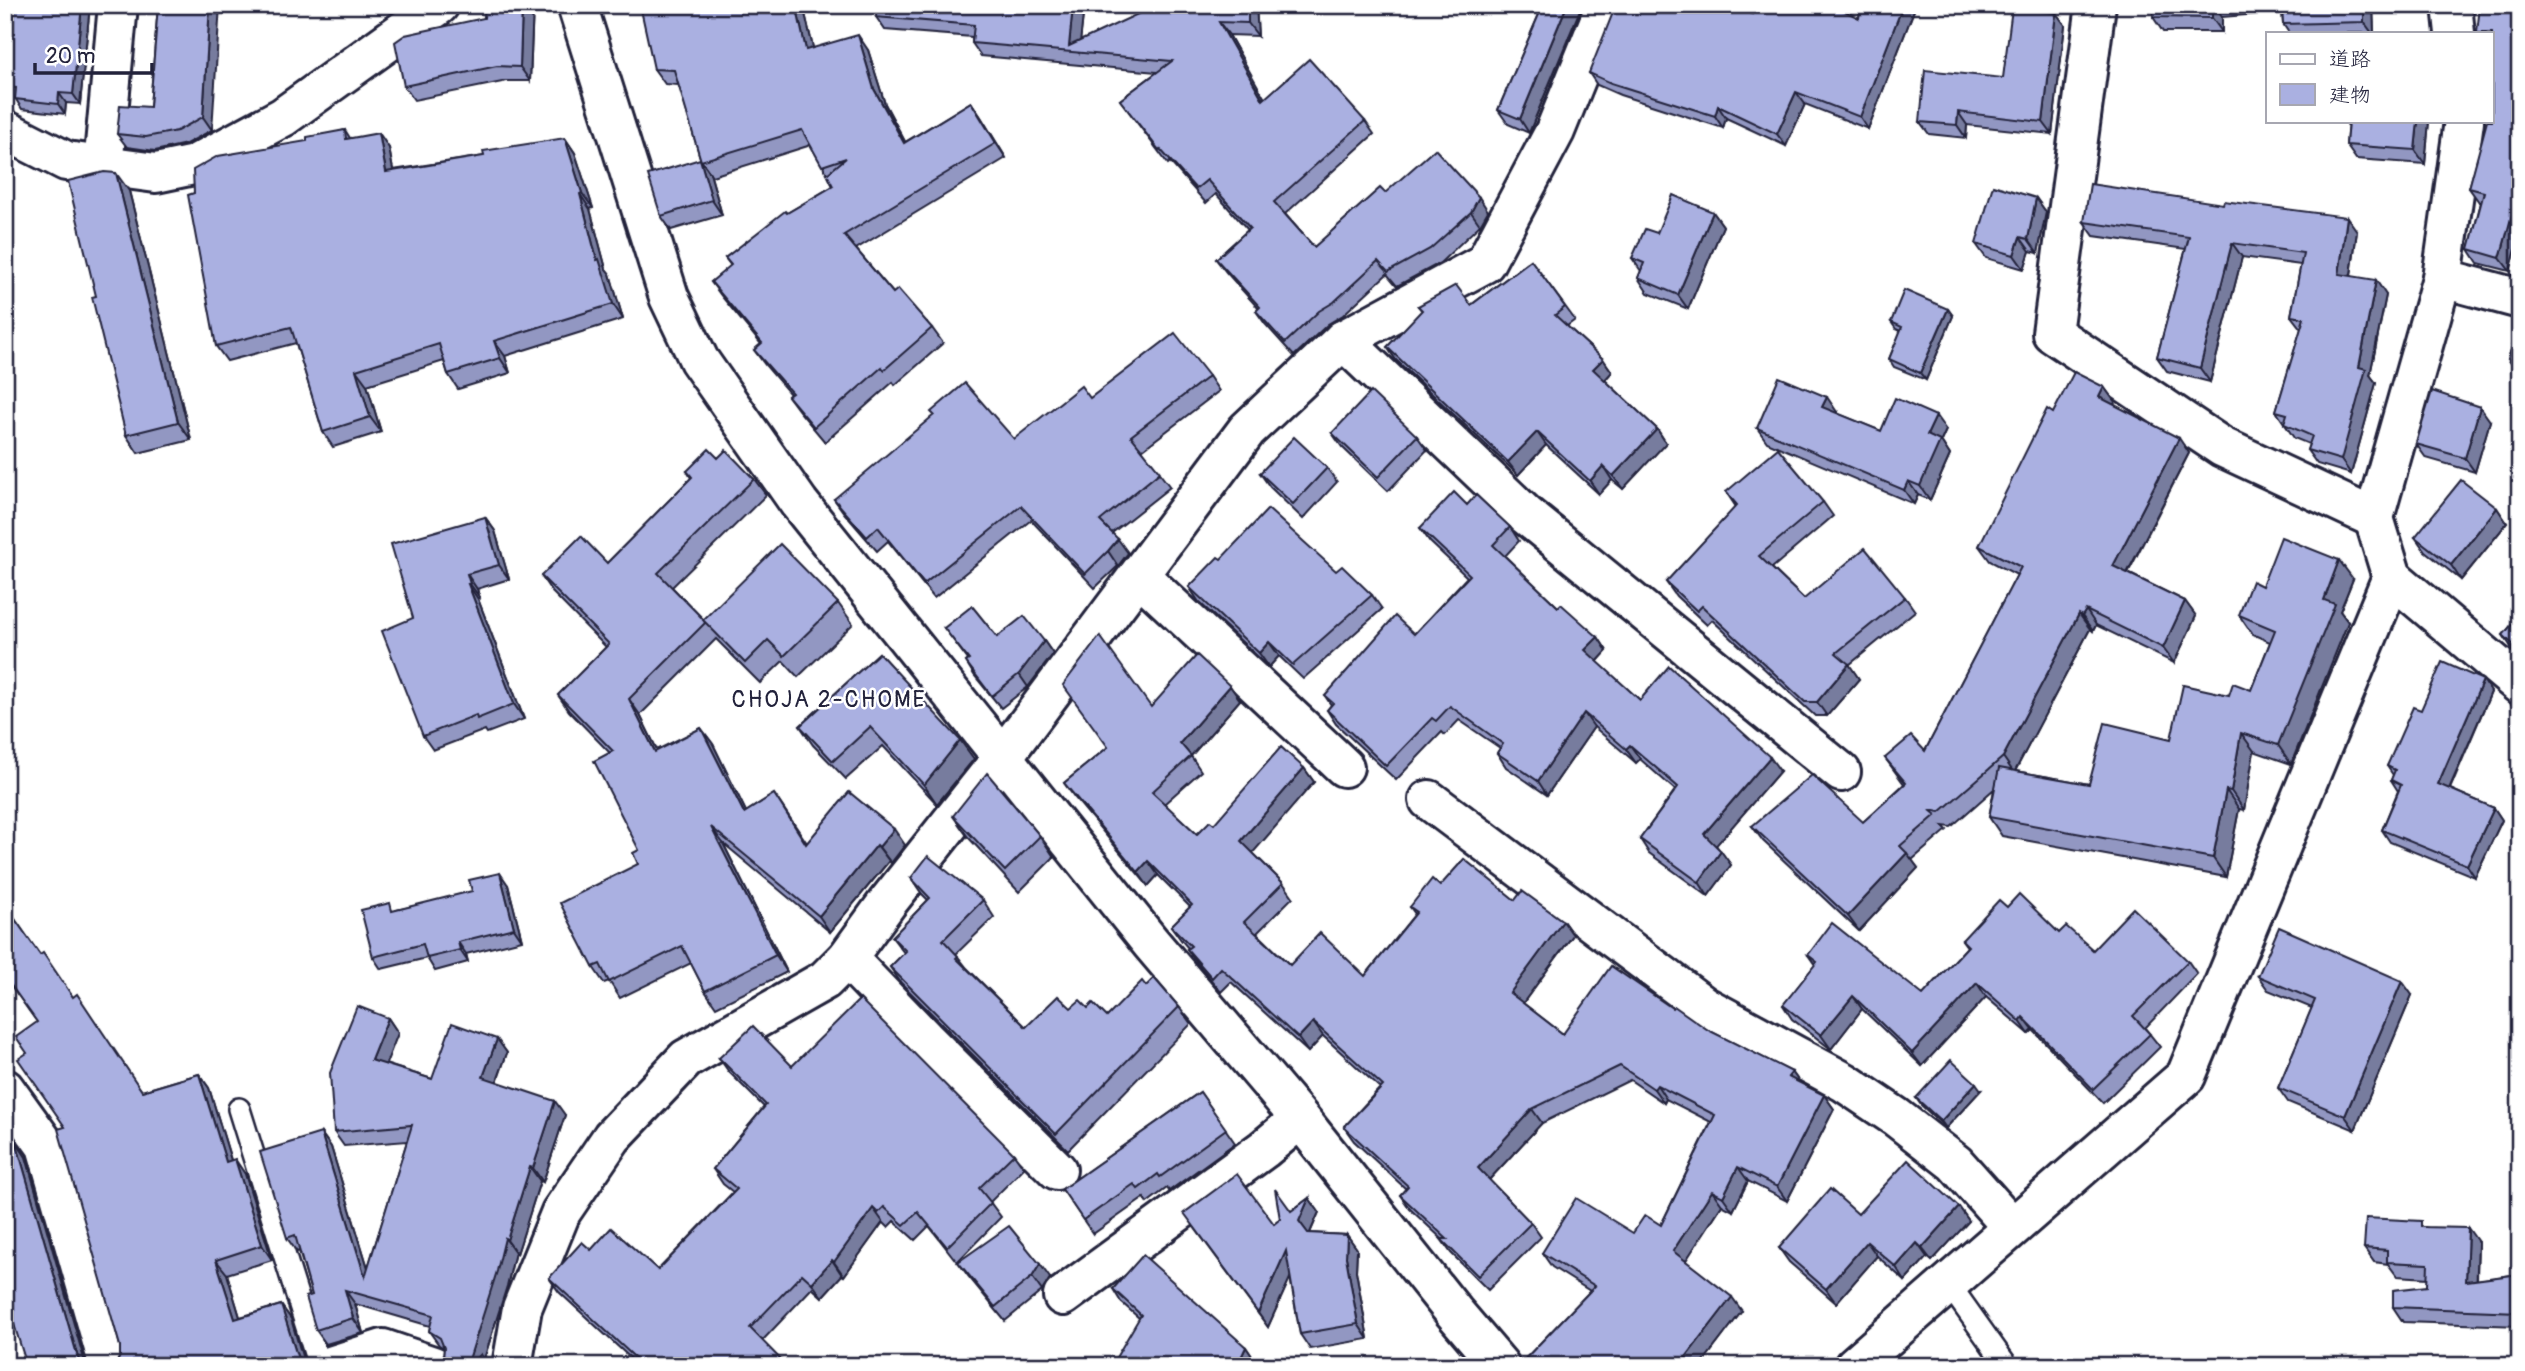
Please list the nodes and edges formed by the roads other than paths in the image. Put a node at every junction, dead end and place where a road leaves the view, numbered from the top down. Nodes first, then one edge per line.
1 (118, 5) edge
2 (439, 5) edge
3 (577, 5) edge
4 (1606, 5) edge
5 (2096, 5) edge
6 (2452, 5) edge
7 (2455, 32) edge
8 (2464, 122) edge
9 (5, 130) edge
10 (103, 167) junction
11 (2442, 278) junction
12 (2520, 299) edge
13 (1343, 340) junction
14 (2374, 518) junction
15 (1140, 576) junction
16 (2392, 577) junction
17 (2520, 685) edge
18 (1003, 758) junction
19 (1344, 767) dead end
20 (1841, 772) dead end
21 (1429, 800) dead end
22 (847, 958) junction
23 (5, 1089) edge
24 (239, 1109) dead end
25 (1300, 1119) junction
26 (1057, 1170) dead end
27 (2012, 1227) junction
28 (1948, 1283) junction
29 (1063, 1296) dead end
30 (109, 1366) edge
31 (318, 1366) edge
32 (330, 1366) edge
33 (432, 1366) edge
34 (512, 1366) edge
35 (1500, 1366) edge
36 (1854, 1366) edge
37 (2007, 1366) edge

1 - 10 street
2 - 10 street
3 - 18 street
4 - 13 street
5 - 14 street
6 - 7 street
8 - 11 street
9 - 10 street
11 - 12 street
11 - 14 street
13 - 15 street
13 - 20 street
14 - 16 street
15 - 18 street
15 - 19 street
16 - 17 street
16 - 27 street
18 - 22 street
18 - 25 street
21 - 27 street
22 - 26 street
22 - 34 street
23 - 30 street
24 - 31 lane
25 - 29 street
25 - 35 street
27 - 28 street
28 - 36 street
28 - 37 lane
32 - 33 street

